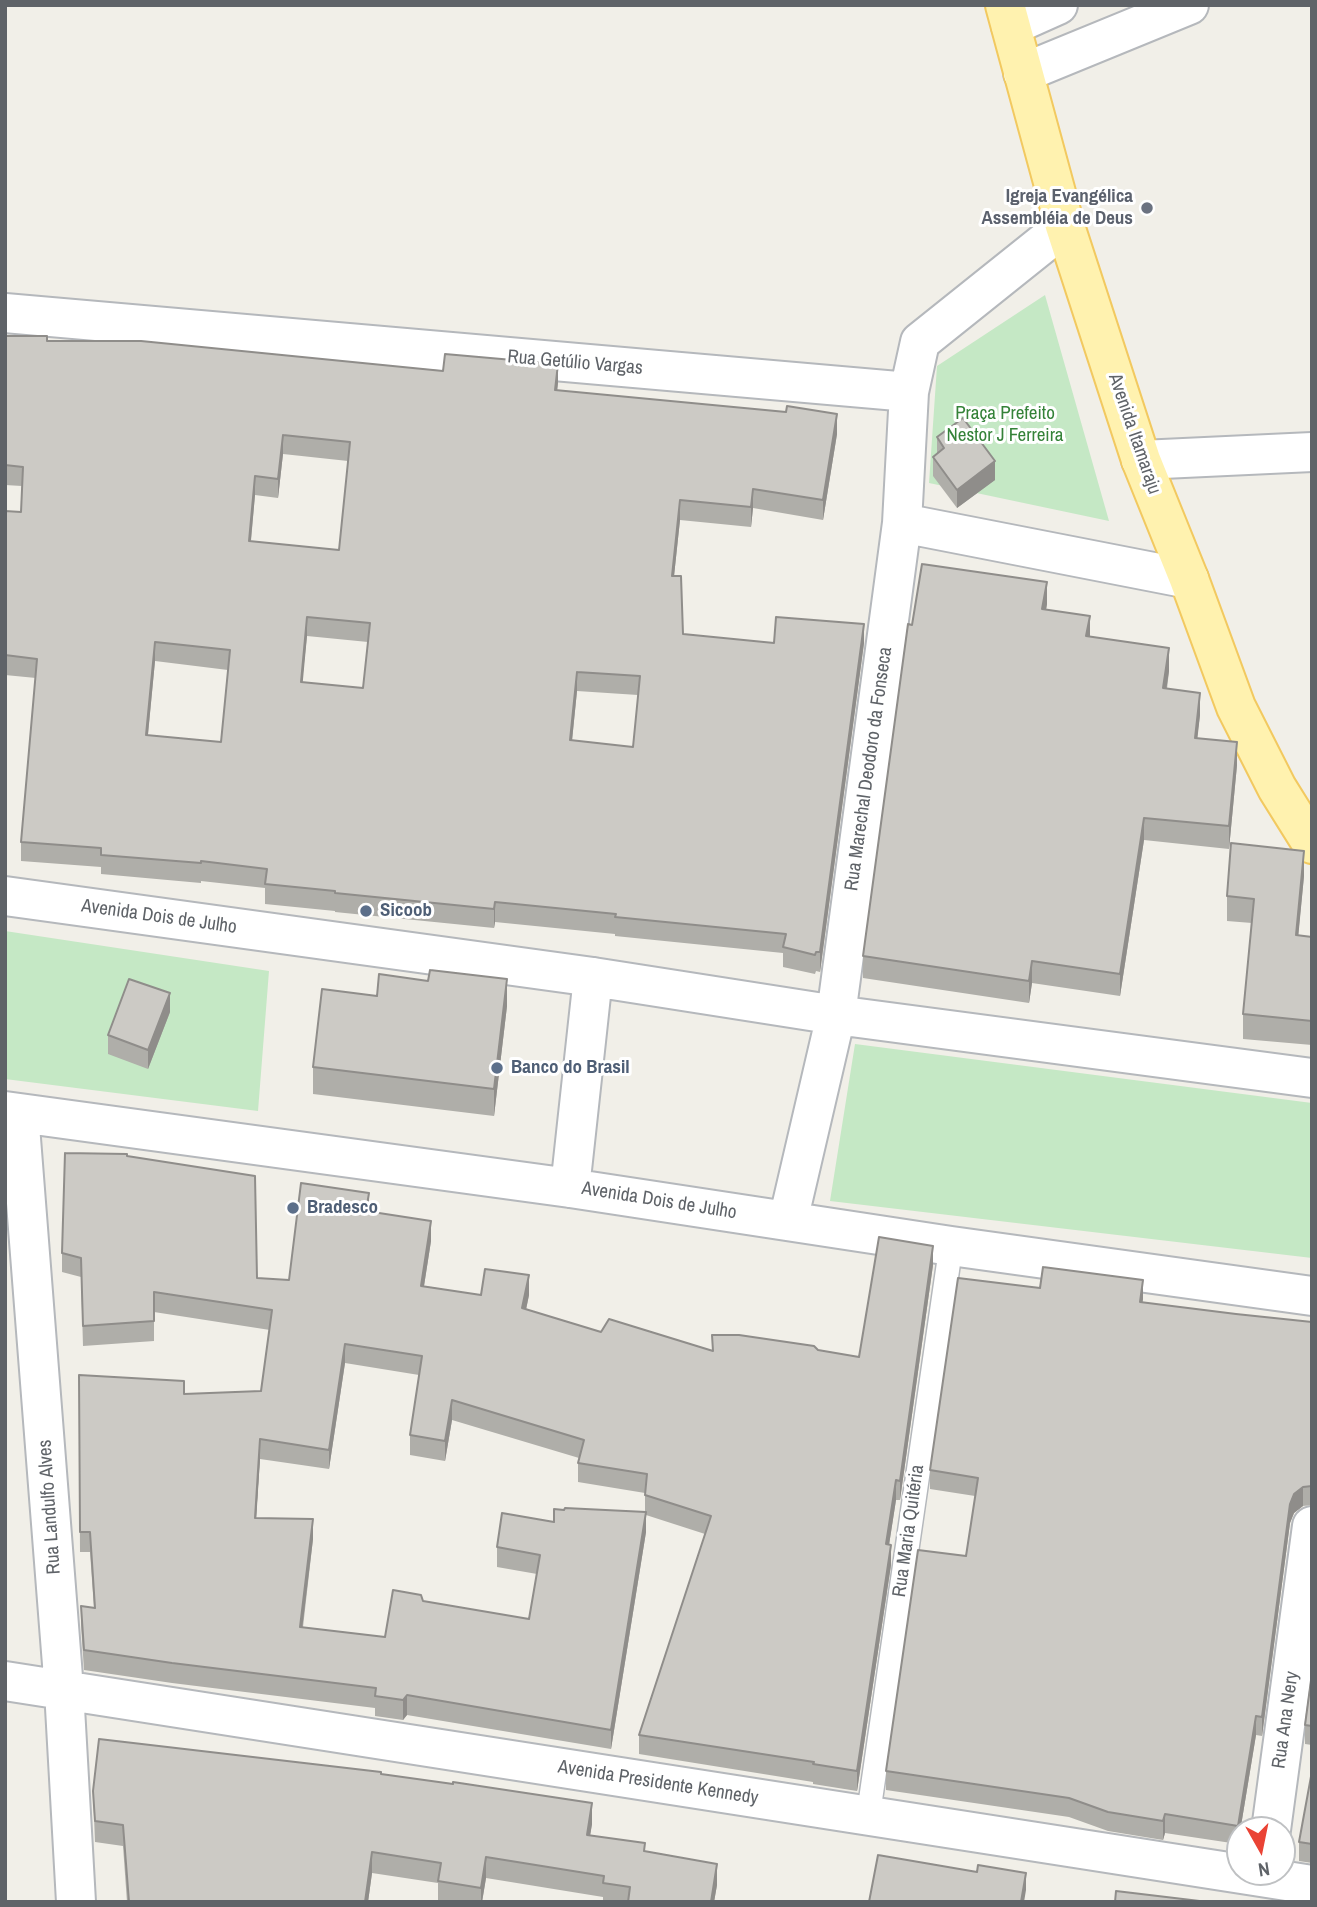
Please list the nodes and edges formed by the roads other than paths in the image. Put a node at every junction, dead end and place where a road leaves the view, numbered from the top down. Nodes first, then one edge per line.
1 (1058, 5) edge
2 (1189, 5) edge
3 (1008, 16) edge
4 (1023, 73) junction
5 (1065, 226) junction
6 (5, 313) edge
7 (909, 392) junction
8 (1312, 452) edge
9 (1141, 460) junction
10 (902, 523) junction
11 (1189, 579) junction
12 (1312, 844) edge
13 (5, 896) edge
14 (593, 977) junction
15 (836, 1015) junction
16 (1312, 1078) edge
17 (12, 1112) edge
18 (570, 1188) junction
19 (788, 1221) junction
20 (951, 1246) junction
21 (1312, 1296) edge
22 (1312, 1526) edge
23 (5, 1681) edge
24 (64, 1690) junction
25 (868, 1816) junction
26 (1273, 1816) edge
27 (1226, 1877) edge
28 (76, 1902) edge

1 - 3 street
2 - 4 street
3 - 4 main road, Avenida Itamaraju
4 - 5 main road, Avenida Itamaraju
5 - 7 street
5 - 9 main road, Avenida Itamaraju
6 - 7 street, Rua Getúlio Vargas
7 - 10 street
8 - 9 street
9 - 11 main road, Avenida Itamaraju
10 - 11 street
10 - 15 street, Rua Marechal Deodoro da Fonseca
11 - 12 main road, Avenida Itamaraju
13 - 14 street, Avenida Dois de Julho
14 - 15 street, Avenida Dois de Julho
14 - 18 street
15 - 16 street, Avenida Dois de Julho
15 - 19 street, Rua Marechal Deodoro da Fonseca
17 - 18 street, Avenida Dois de Julho
17 - 24 street, Rua Landulfo Alves
18 - 19 street, Avenida Dois de Julho
19 - 20 street, Avenida Dois de Julho
20 - 21 street, Avenida Dois de Julho
20 - 25 lane, Rua Maria Quitéria
22 - 26 street, Rua Ana Nery
23 - 24 street, Avenida Presidente Kennedy
24 - 25 street, Avenida Presidente Kennedy
24 - 28 street, Rua Landulfo Alves
25 - 27 street, Avenida Presidente Kennedy

